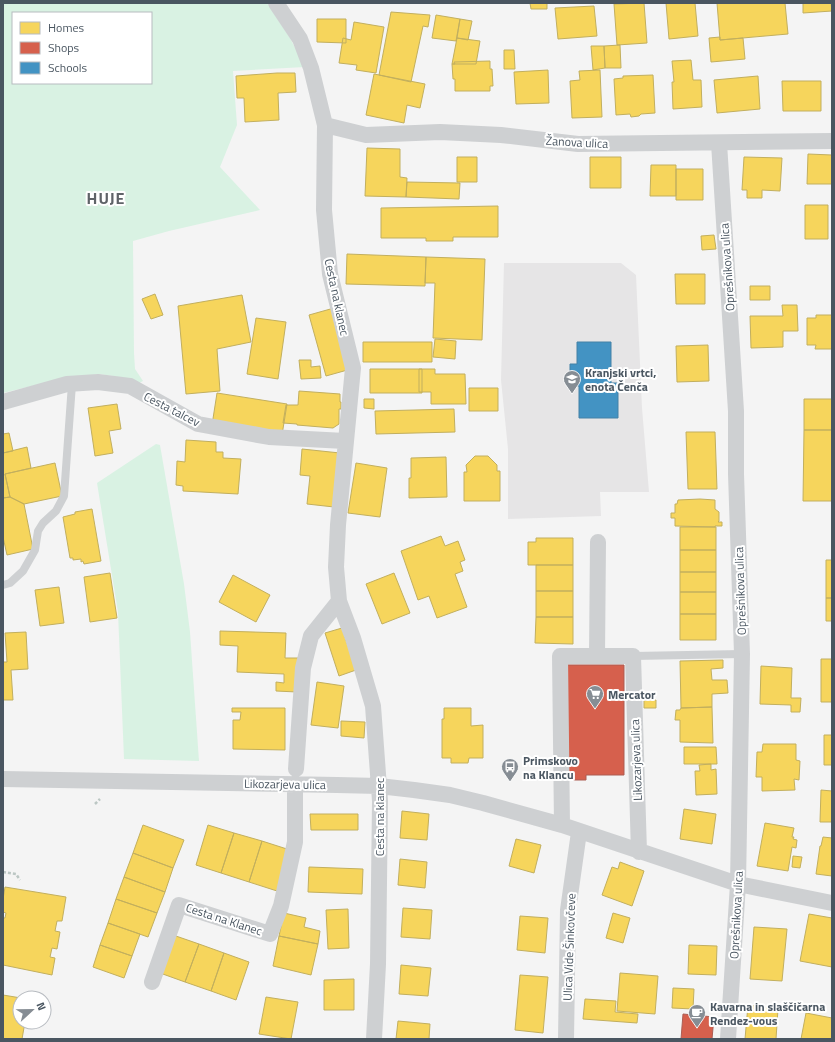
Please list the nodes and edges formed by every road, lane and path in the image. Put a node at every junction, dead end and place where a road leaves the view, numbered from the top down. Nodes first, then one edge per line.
1 (276, 3) edge
2 (325, 125) junction
3 (832, 141) edge
4 (719, 143) junction
5 (72, 384) junction
6 (3, 402) edge
7 (345, 441) junction
8 (598, 542) dead end
9 (3, 585) edge
10 (339, 601) junction
11 (742, 654) junction
12 (597, 656) junction
13 (633, 656) junction
14 (295, 777) junction
15 (3, 779) edge
16 (380, 786) junction
17 (562, 825) junction
18 (579, 832) junction
19 (639, 852) junction
20 (3, 872) edge
21 (20, 880) dead end
22 (738, 884) junction
23 (832, 903) edge
24 (152, 982) dead end
25 (374, 1039) edge
26 (566, 1039) edge
27 (728, 1039) edge

1 - 2 street, Cesta na klanec
2 - 4 street, Žanova ulica
2 - 7 street, Cesta na klanec
3 - 4 street, Žanova ulica
4 - 11 street, Oprešnikova ulica
5 - 6 street, Cesta talcev
5 - 7 street, Cesta talcev
5 - 9 lane
7 - 10 street, Cesta na klanec
8 - 12 street
10 - 14 street
10 - 16 street, Cesta na klanec
11 - 13 lane
11 - 22 street, Oprešnikova ulica
12 - 13 street
12 - 17 street
13 - 19 street, Likozarjeva ulica
14 - 15 street, Likozarjeva ulica
14 - 16 street, Likozarjeva ulica
14 - 24 street, Cesta na Klanec
16 - 17 street, Likozarjeva ulica
16 - 25 street, Cesta na klanec
17 - 18 street, Likozarjeva ulica
18 - 19 street, Likozarjeva ulica
18 - 26 street, Ulica Vide Šinkovčeve
19 - 22 street, Likozarjeva ulica
20 - 21 path
22 - 23 street, Likozarjeva ulica
22 - 27 street, Oprešnikova ulica

